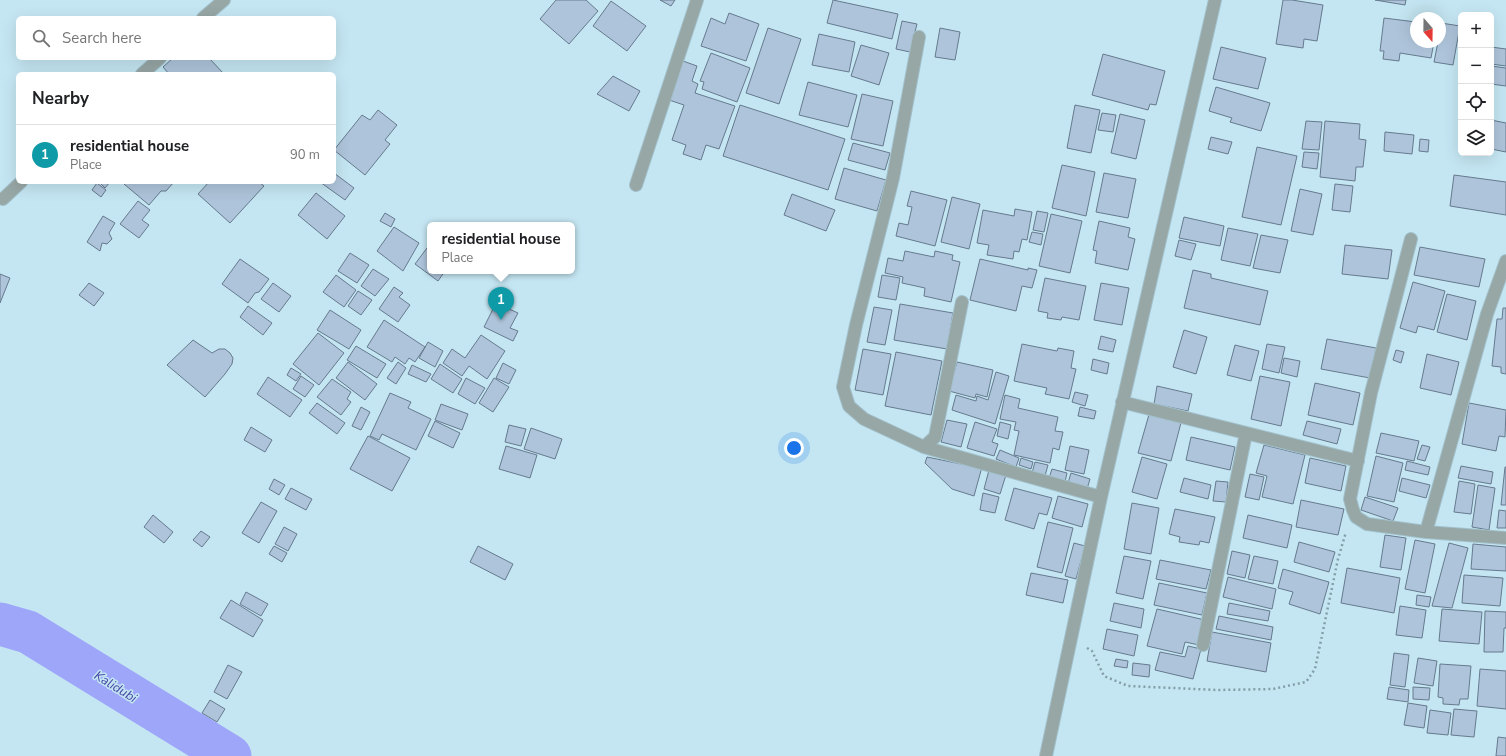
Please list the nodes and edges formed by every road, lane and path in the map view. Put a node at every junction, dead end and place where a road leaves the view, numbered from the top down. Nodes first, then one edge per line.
1 (224, 0) edge
2 (697, 0) edge
3 (1215, 0) edge
4 (205, 16) edge
5 (919, 37) dead end
6 (158, 60) edge
7 (144, 72) edge
8 (19, 184) edge
9 (636, 185) dead end
10 (3, 199) dead end
11 (1411, 239) dead end
12 (1506, 261) edge
13 (962, 302) dead end
14 (1122, 402) junction
15 (1246, 433) junction
16 (924, 447) junction
17 (1358, 462) junction
18 (1101, 497) junction
19 (1353, 510) junction
20 (1426, 532) junction
21 (1506, 538) edge
22 (1070, 641) junction
23 (1203, 645) dead end
24 (1046, 756) edge

1 - 4 street
2 - 9 street
3 - 14 street
5 - 16 street
6 - 7 street
8 - 10 street
11 - 17 street
12 - 20 street
13 - 16 street
14 - 15 street
14 - 18 street
15 - 17 street
15 - 23 street
16 - 18 street
17 - 19 street
18 - 22 street
19 - 20 street
19 - 22 path
20 - 21 street
22 - 24 street

